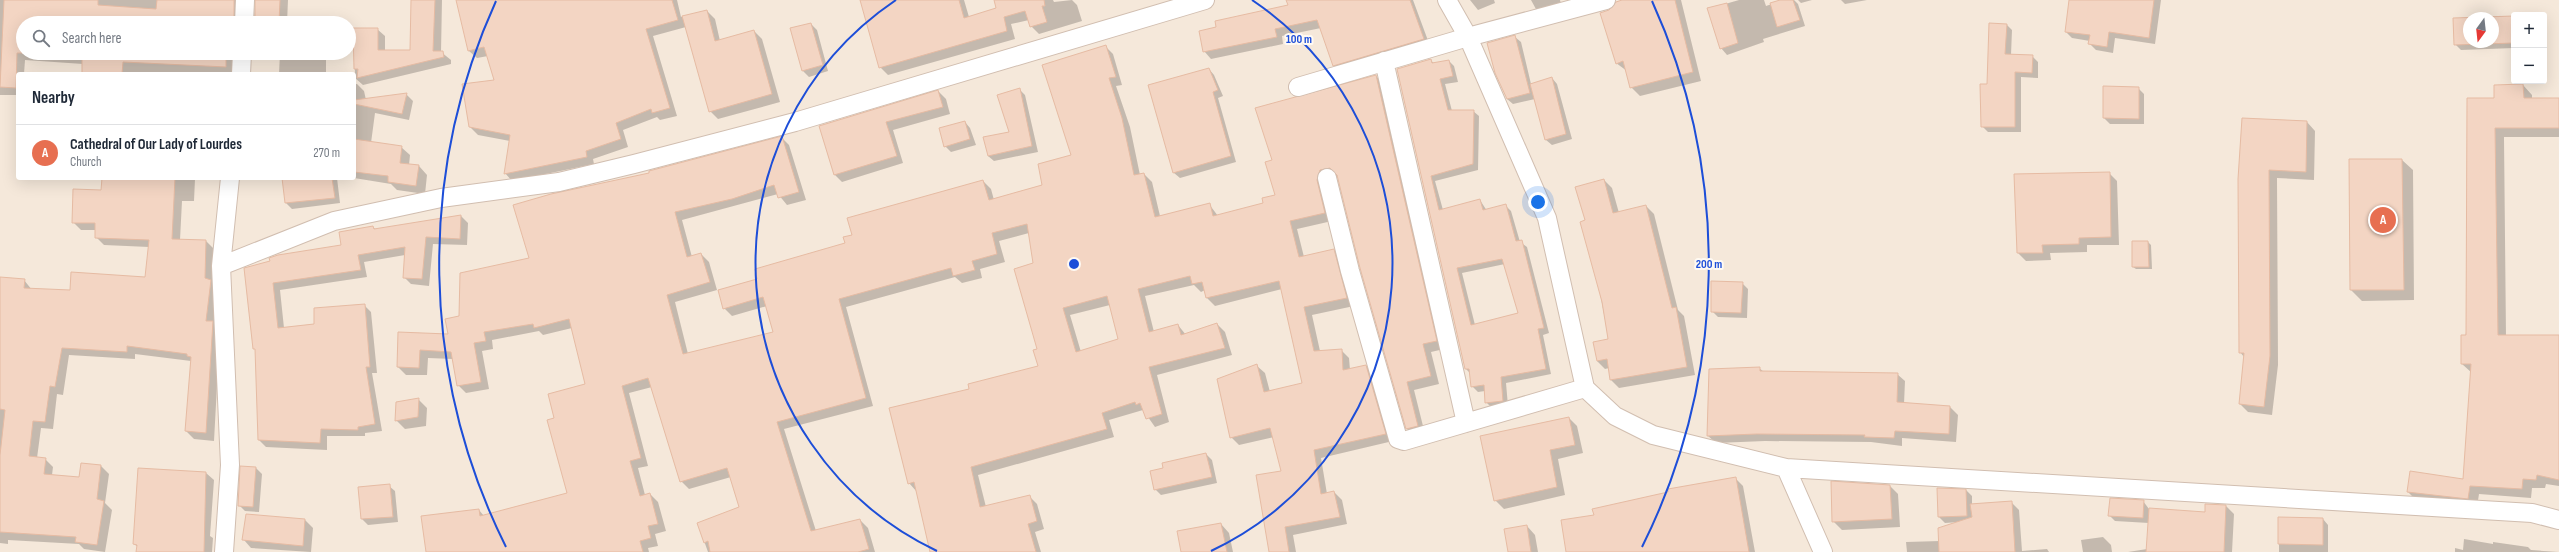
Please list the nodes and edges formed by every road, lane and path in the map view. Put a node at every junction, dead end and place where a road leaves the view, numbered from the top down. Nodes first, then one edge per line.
1 (245, 0) edge
2 (1204, 0) edge
3 (1447, 0) edge
4 (1606, 0) edge
5 (244, 16) edge
6 (1468, 37) junction
7 (242, 60) edge
8 (1384, 61) junction
9 (241, 72) edge
10 (1298, 87) dead end
11 (1327, 178) dead end
12 (230, 180) edge
13 (221, 266) junction
14 (1585, 388) junction
15 (1466, 423) junction
16 (1786, 468) junction
17 (2559, 520) edge
18 (224, 552) edge
19 (1823, 552) edge

1 - 5 street
2 - 13 street
3 - 6 street
4 - 6 street
6 - 8 street
6 - 14 street
7 - 9 street
8 - 10 street
8 - 15 street
11 - 15 street
12 - 13 street
13 - 18 street
14 - 15 street
14 - 16 street
16 - 17 street
16 - 19 street

